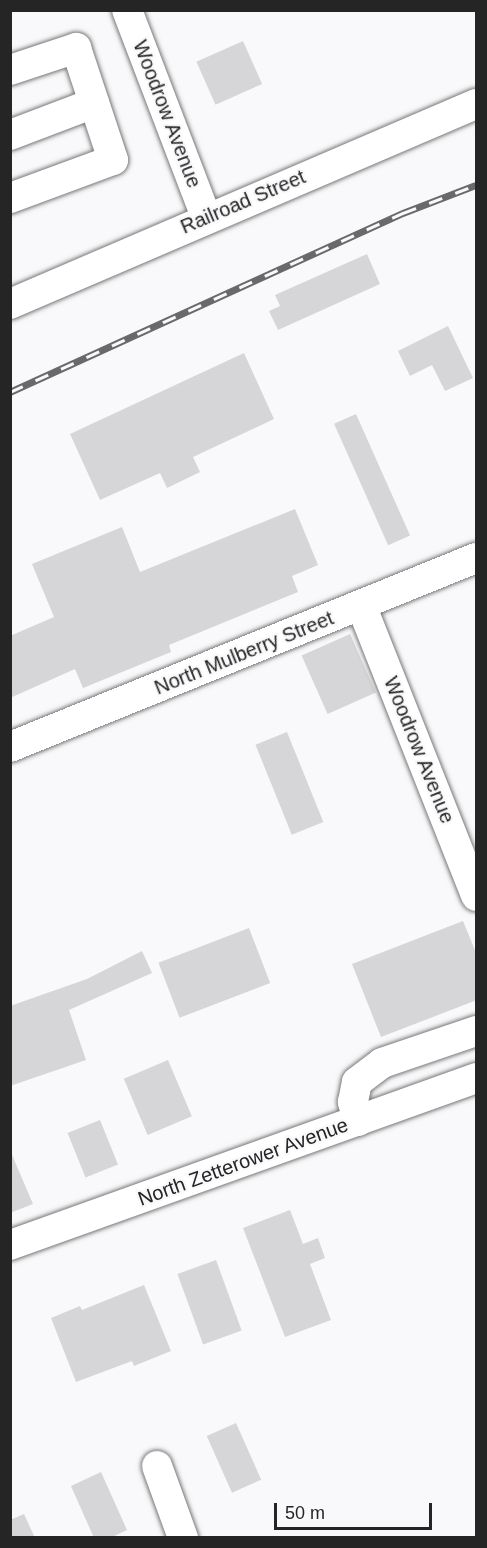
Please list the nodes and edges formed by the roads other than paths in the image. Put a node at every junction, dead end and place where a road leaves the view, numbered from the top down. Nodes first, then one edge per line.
1 (127, 10) edge
2 (10, 70) edge
3 (94, 103) junction
4 (477, 104) edge
5 (10, 135) edge
6 (10, 198) edge
7 (206, 218) junction
8 (10, 304) edge
9 (477, 558) edge
10 (361, 605) junction
11 (10, 747) edge
12 (477, 896) edge
13 (477, 1031) edge
14 (477, 1078) edge
15 (358, 1120) junction
16 (10, 1245) edge
17 (157, 1466) dead end
18 (183, 1538) edge

1 - 7 street, Woodrow Avenue
2 - 3 street
3 - 5 street
3 - 6 street
4 - 7 street, Railroad Street
7 - 8 street, Railroad Street
9 - 10 street, North Mulberry Street
10 - 11 street, North Mulberry Street
10 - 12 street, Woodrow Avenue
13 - 15 street
14 - 15 street, North Zetterower Avenue
15 - 16 street, North Zetterower Avenue
17 - 18 street

